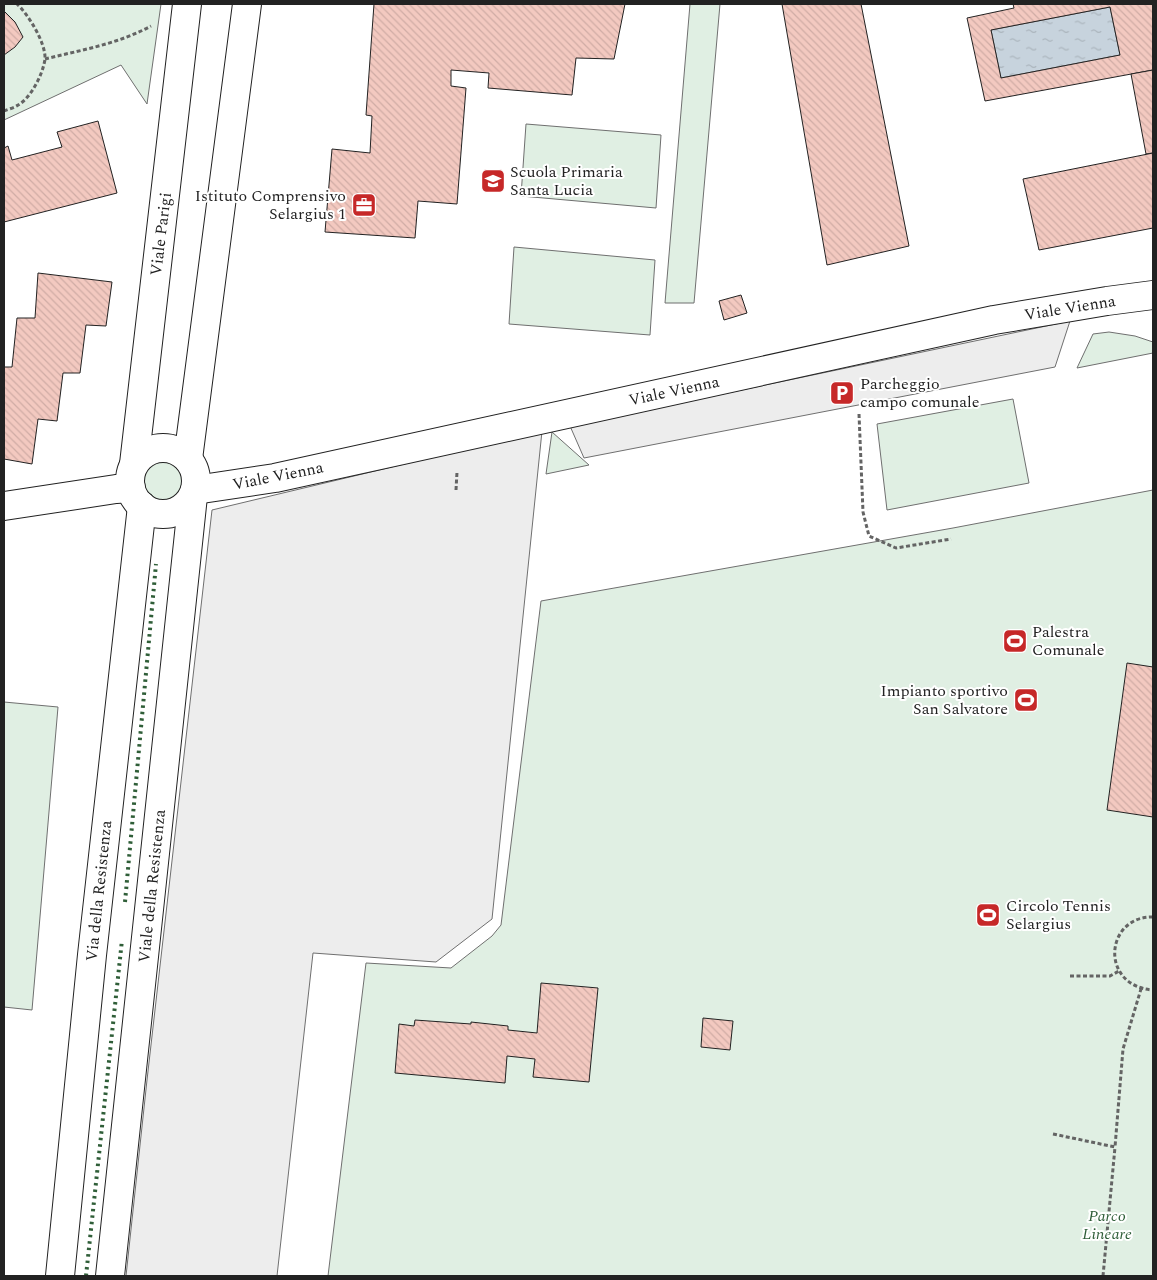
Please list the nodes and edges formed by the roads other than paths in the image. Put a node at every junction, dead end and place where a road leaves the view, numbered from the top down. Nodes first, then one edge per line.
1 (187, 4) edge
2 (247, 4) edge
3 (1153, 295) edge
4 (188, 459) junction
5 (136, 486) junction
6 (194, 493) junction
7 (4, 506) edge
8 (60, 1276) edge
9 (110, 1276) edge

1 - 5 street, Viale Parigi
2 - 4 street
3 - 6 street, Viale Vienna
4 - 5 street
4 - 6 street
5 - 6 street
5 - 7 street
5 - 8 street, Via della Resistenza
6 - 9 street, Viale della Resistenza

